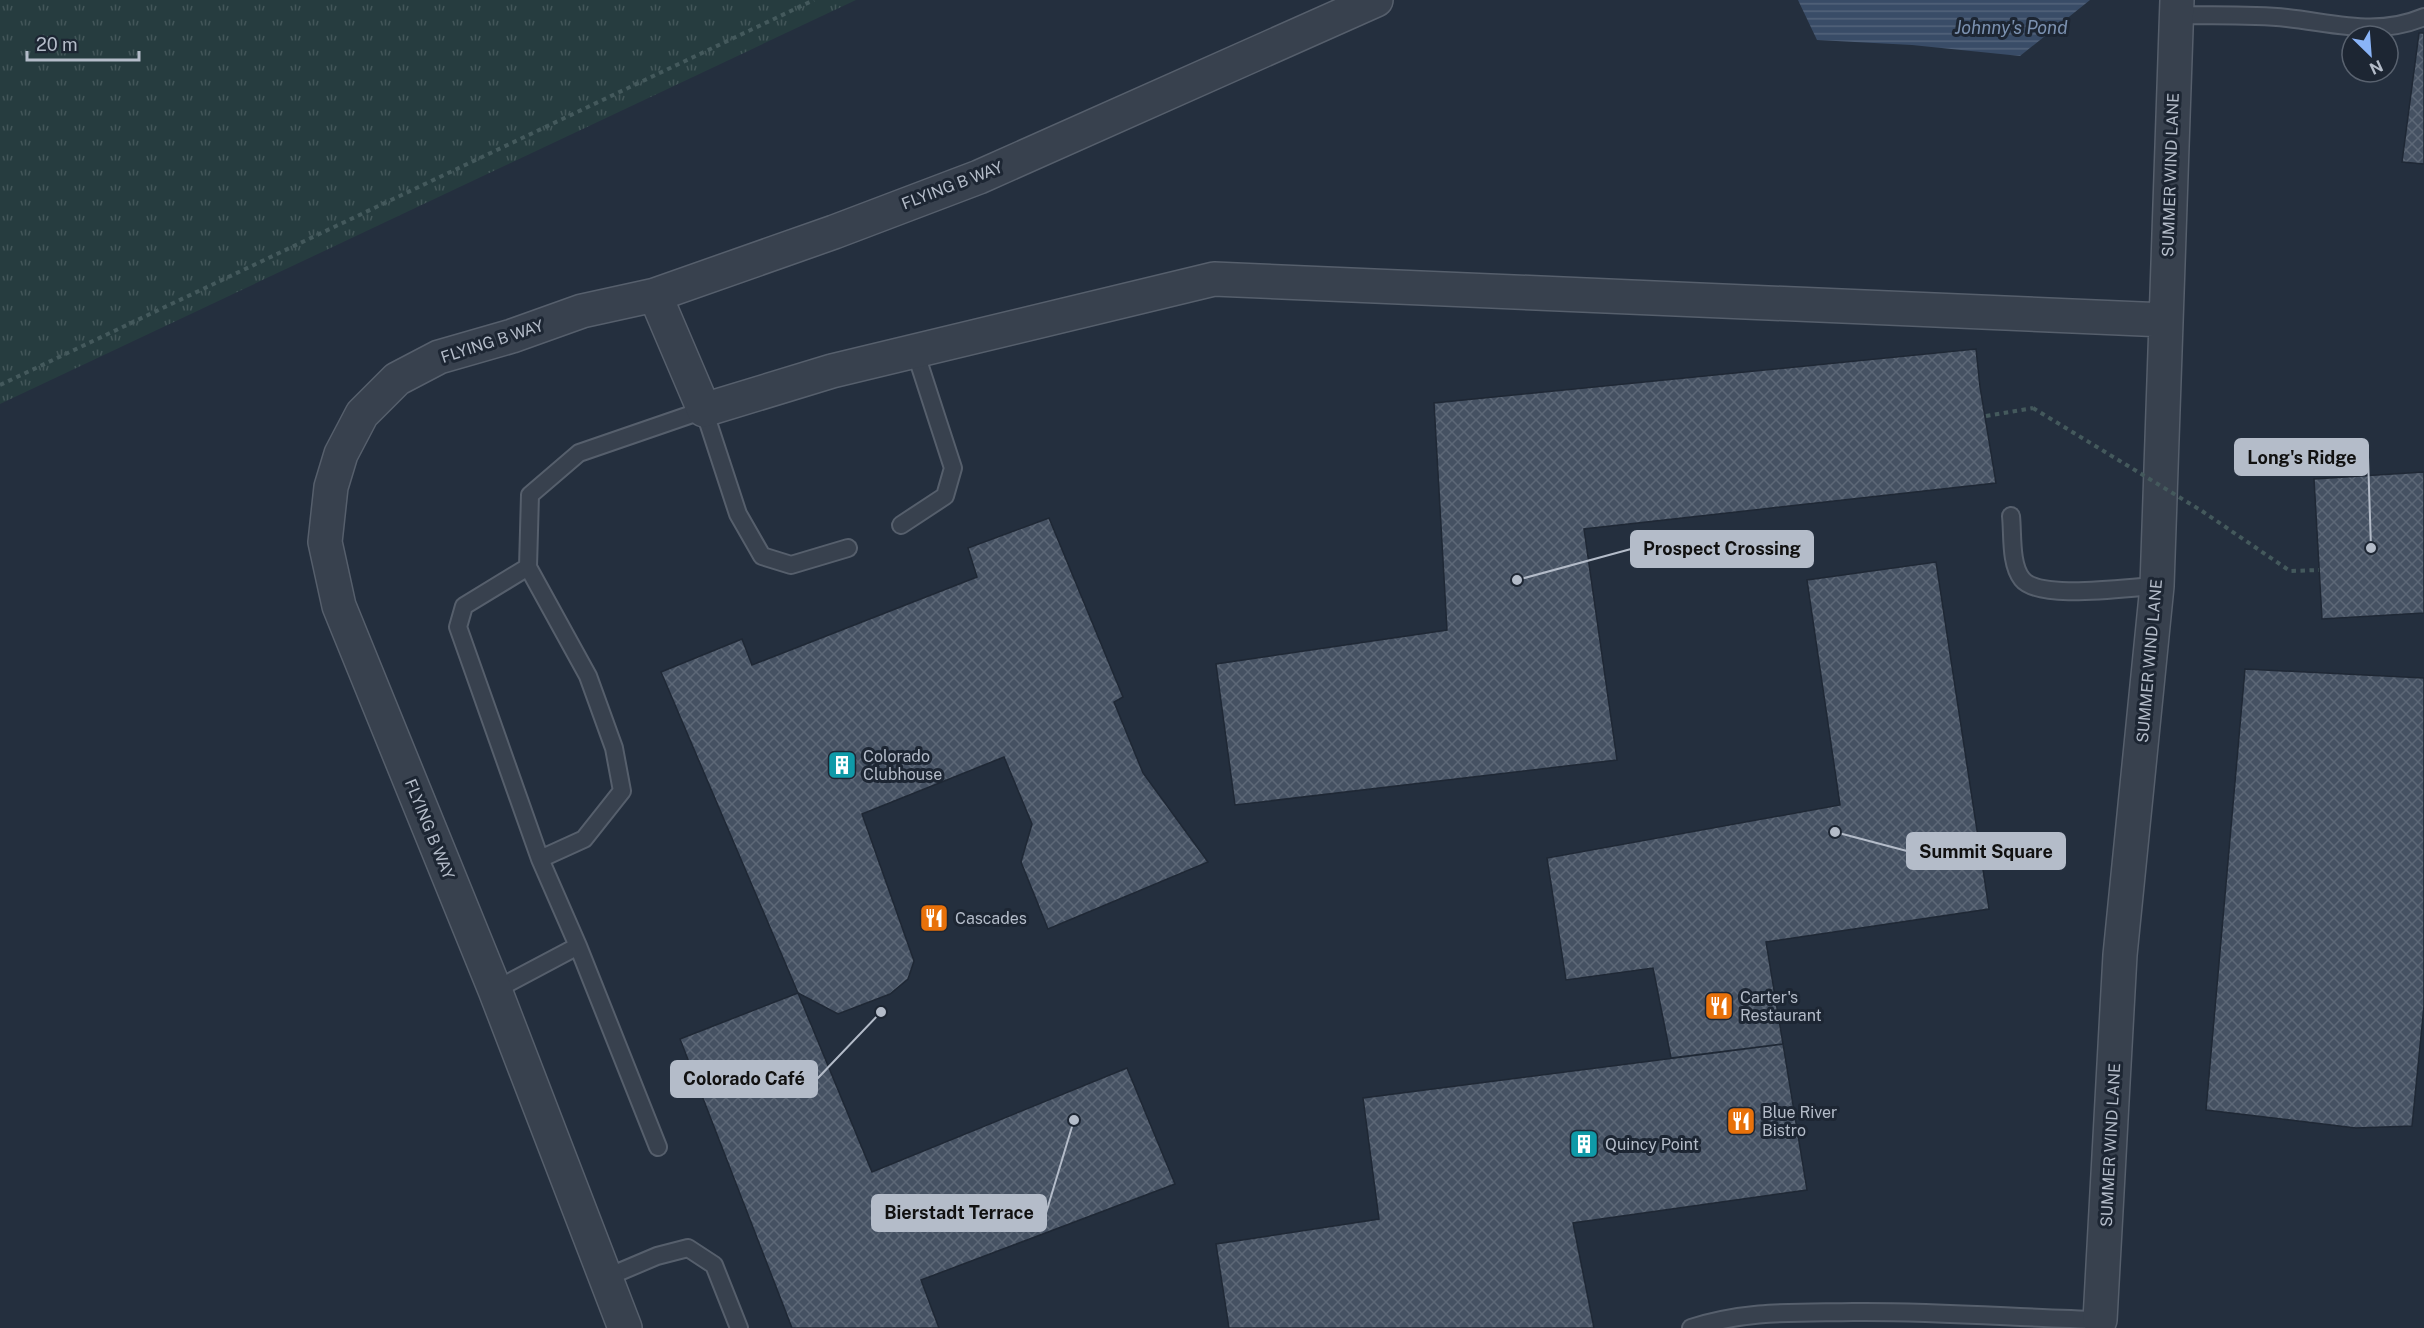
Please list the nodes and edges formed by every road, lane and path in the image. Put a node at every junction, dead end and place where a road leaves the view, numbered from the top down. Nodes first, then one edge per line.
1 (814, 0) edge
2 (1376, 0) edge
3 (2176, 7) edge
4 (2424, 17) edge
5 (655, 295) junction
6 (2165, 320) junction
7 (915, 351) junction
8 (0, 385) edge
9 (704, 410) junction
10 (1986, 416) dead end
11 (2011, 516) dead end
12 (901, 525) dead end
13 (848, 548) dead end
14 (528, 567) junction
15 (2319, 570) dead end
16 (2157, 586) junction
17 (540, 859) junction
18 (578, 946) junction
19 (495, 990) junction
20 (658, 1146) dead end
21 (605, 1278) junction
22 (2100, 1320) joint
23 (625, 1328) edge
24 (739, 1328) edge
25 (1691, 1328) edge

1 - 8 path
2 - 5 street, FLYING B WAY
3 - 4 lane
3 - 6 street, SUMMER WIND LANE
5 - 9 street
5 - 19 street, FLYING B WAY
6 - 7 street
6 - 16 street, SUMMER WIND LANE
7 - 9 street
7 - 12 lane
9 - 13 lane
9 - 14 lane
10 - 15 path, bridge
11 - 16 lane
14 - 17 lane
14 - 17 lane
16 - 22 street, SUMMER WIND LANE
17 - 18 lane
18 - 19 lane
18 - 20 lane
19 - 21 street, FLYING B WAY
21 - 23 street, FLYING B WAY
21 - 24 lane
22 - 25 lane

